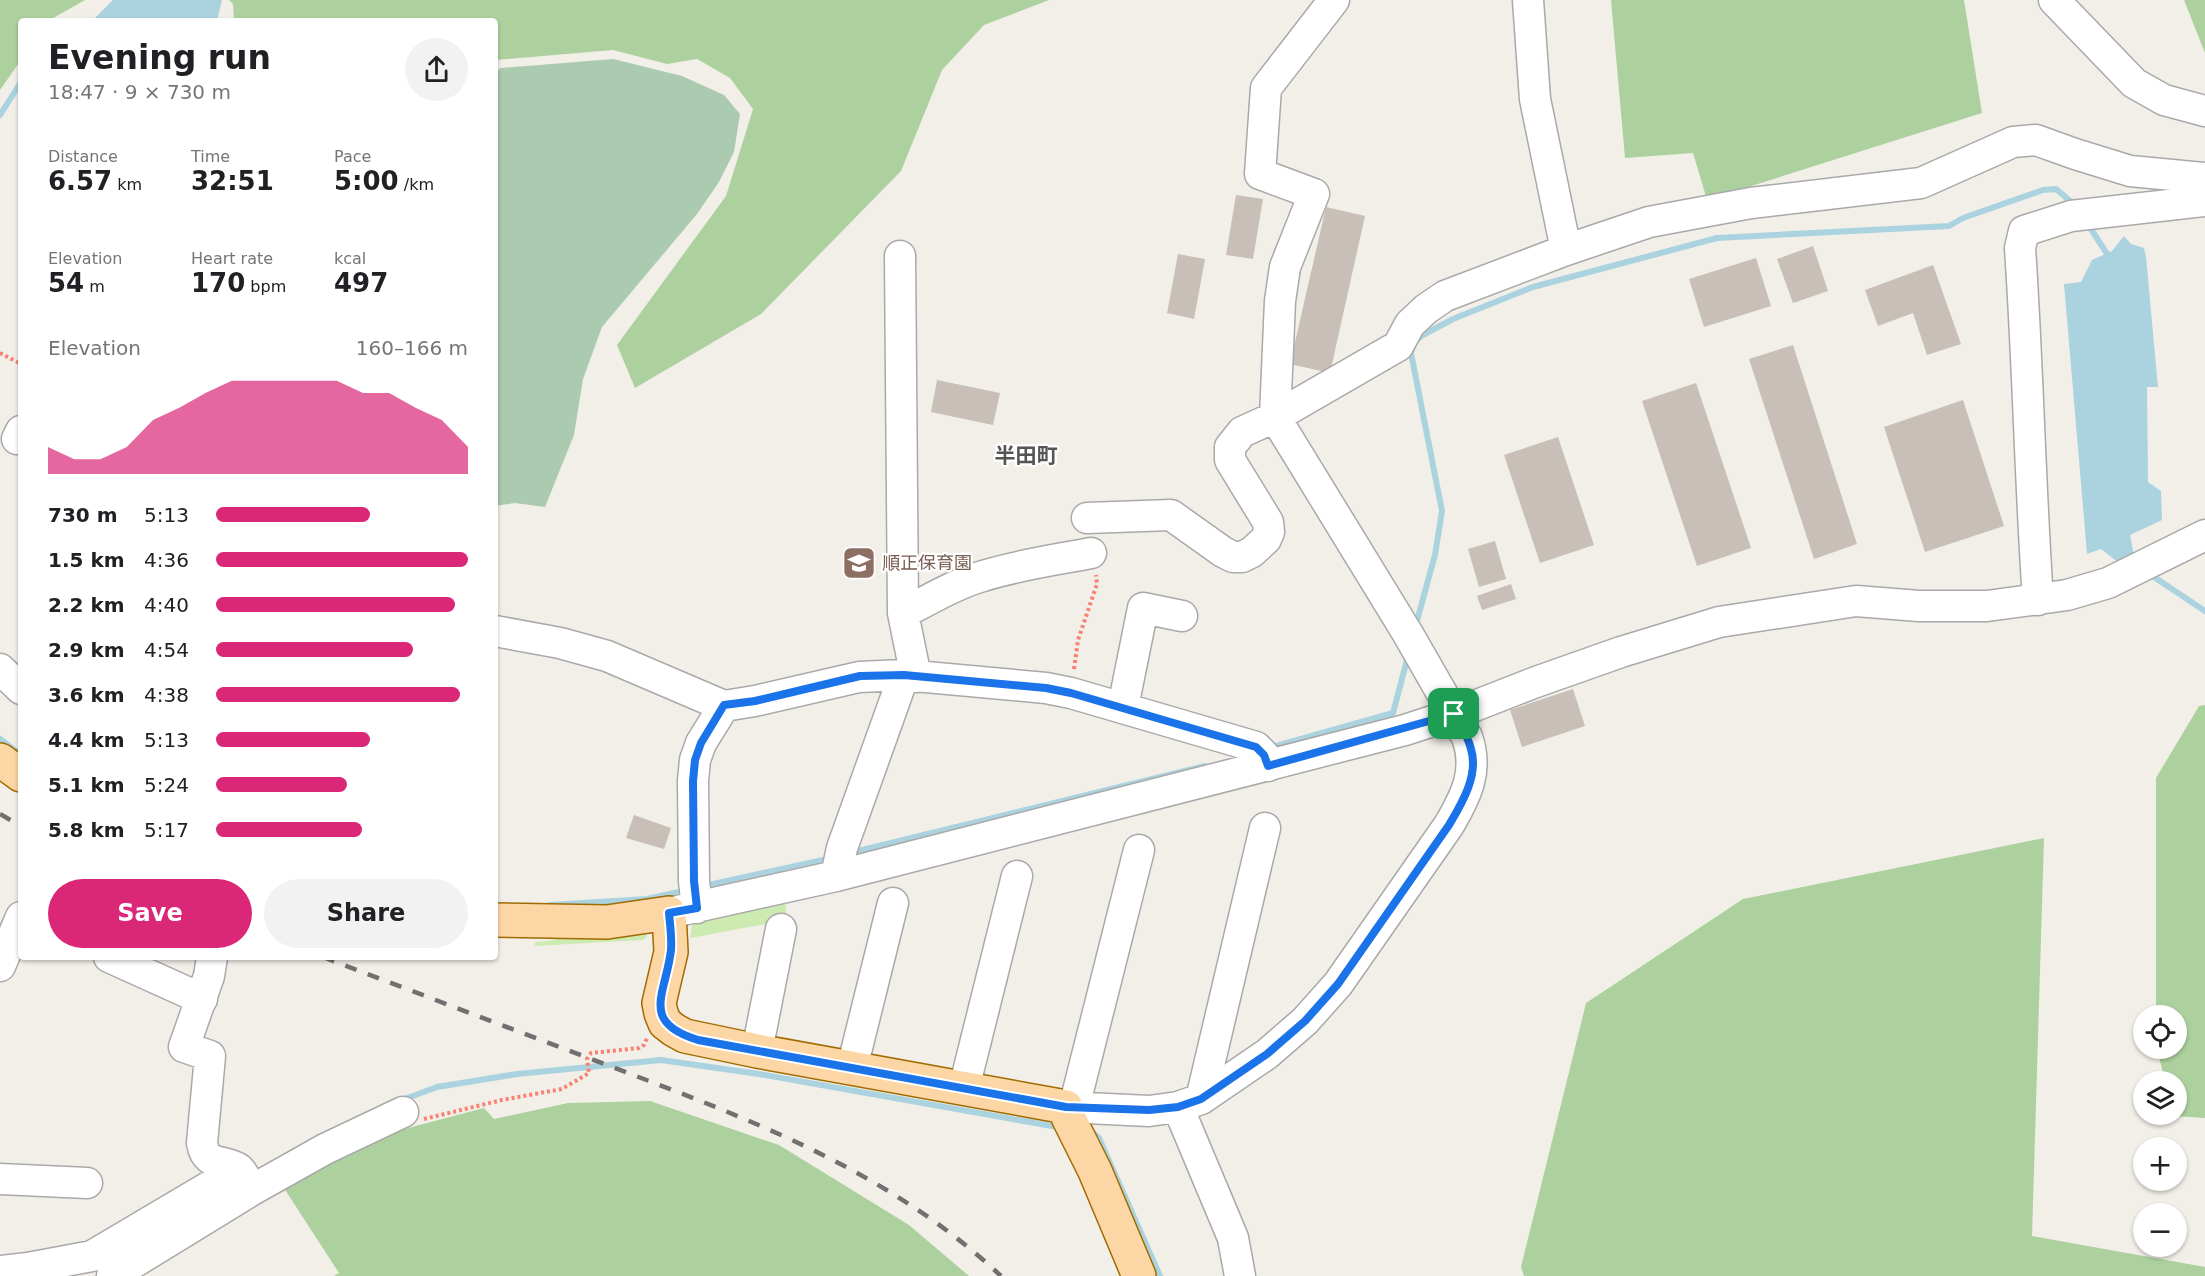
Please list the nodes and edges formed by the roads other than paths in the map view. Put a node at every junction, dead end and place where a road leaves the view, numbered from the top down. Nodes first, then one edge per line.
1 (1334, 0) edge
2 (1528, 0) edge
3 (2054, 0) edge
4 (2205, 111) edge
5 (2205, 178) edge
6 (2205, 201) edge
7 (1566, 250) junction
8 (900, 256) dead end
9 (1275, 417) junction
10 (1087, 518) dead end
11 (2205, 535) edge
12 (1091, 553) road end
13 (2038, 600) junction
14 (903, 613) junction
15 (1182, 616) dead end
16 (498, 632) edge
17 (0, 669) edge
18 (912, 672) junction
19 (18, 686) edge
20 (1124, 701) junction
21 (718, 703) junction
22 (1454, 714) junction
23 (1263, 756) junction
24 (0, 759) edge
25 (18, 773) edge
26 (1265, 828) dead end
27 (1139, 850) dead end
28 (839, 862) junction
29 (1017, 876) dead end
30 (689, 899) junction
31 (893, 903) dead end
32 (0, 904) edge
33 (498, 920) edge
34 (0, 922) edge
35 (18, 924) edge
36 (781, 929) dead end
37 (116, 960) edge
38 (212, 960) edge
39 (1, 962) edge
40 (201, 999) junction
41 (757, 1051) junction
42 (852, 1068) junction
43 (964, 1088) junction
44 (1190, 1103) junction
45 (403, 1112) road end
46 (1072, 1118) junction
47 (0, 1179) edge
48 (245, 1179) junction
49 (87, 1183) dead end
50 (154, 1235) junction
51 (21, 1272) edge
52 (112, 1276) edge
53 (1139, 1276) edge
54 (1240, 1276) edge

1 - 9 street
2 - 7 street
3 - 4 street
5 - 7 street
6 - 13 street
7 - 9 street
8 - 14 street
9 - 10 street
9 - 22 street
11 - 13 street
12 - 14 street
13 - 22 street
14 - 18 street
15 - 20 street
16 - 21 street
17 - 19 street
18 - 20 street
18 - 21 street
18 - 28 street
20 - 23 street
21 - 30 street
22 - 23 street
22 - 44 street
23 - 28 street
24 - 25 main road
26 - 44 street
27 - 46 street
28 - 30 street
29 - 43 street
30 - 33 main road
30 - 41 main road
31 - 42 street
32 - 34 street
35 - 39 street
36 - 41 street
37 - 40 street
38 - 40 street
40 - 48 street
41 - 42 main road
42 - 43 main road
43 - 46 main road
44 - 46 street
44 - 54 street
45 - 48 street
46 - 53 main road
47 - 49 street
48 - 50 street
50 - 51 street
50 - 52 street

